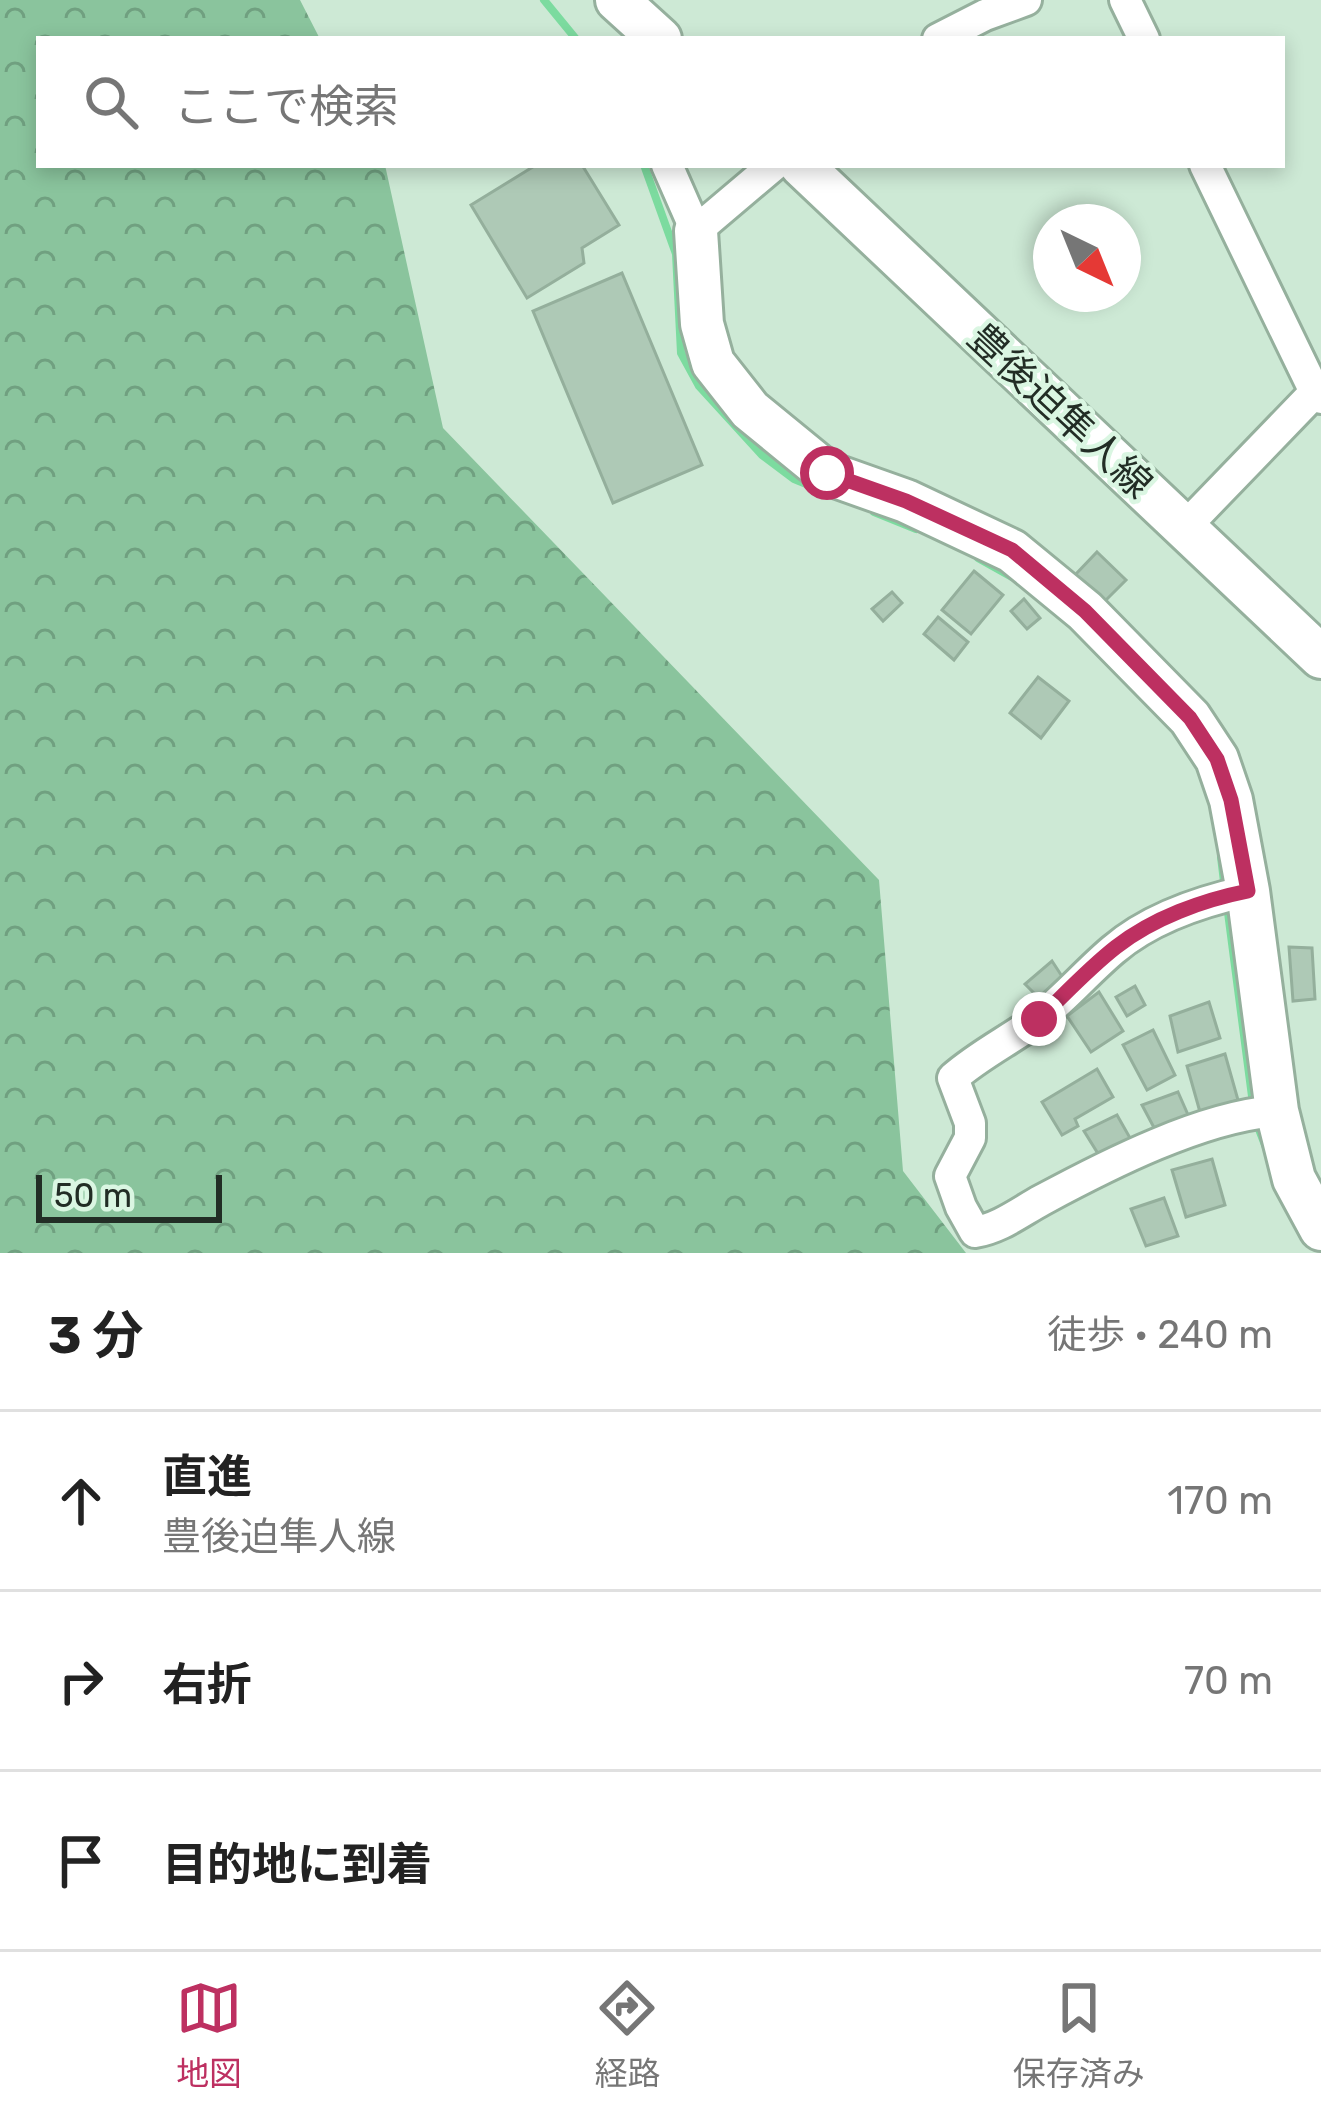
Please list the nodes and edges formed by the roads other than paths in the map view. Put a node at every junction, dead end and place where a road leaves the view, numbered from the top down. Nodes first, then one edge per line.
1 (1026, 0) edge
2 (1125, 0) edge
3 (944, 36) edge
4 (1143, 36) edge
5 (668, 168) edge
6 (770, 168) edge
7 (804, 168) edge
8 (1207, 168) edge
9 (696, 231) junction
10 (1319, 392) edge
11 (1184, 528) junction
12 (1321, 657) edge
13 (1231, 895) junction
14 (1256, 1114) junction
15 (1321, 1229) edge

1 - 3 street
2 - 4 street
5 - 9 street
6 - 9 street
7 - 11 main road, 豊後迫隼人線
8 - 10 street
9 - 13 main road
10 - 11 street
11 - 12 main road, 豊後迫隼人線
13 - 14 main road
13 - 14 street
14 - 15 main road

